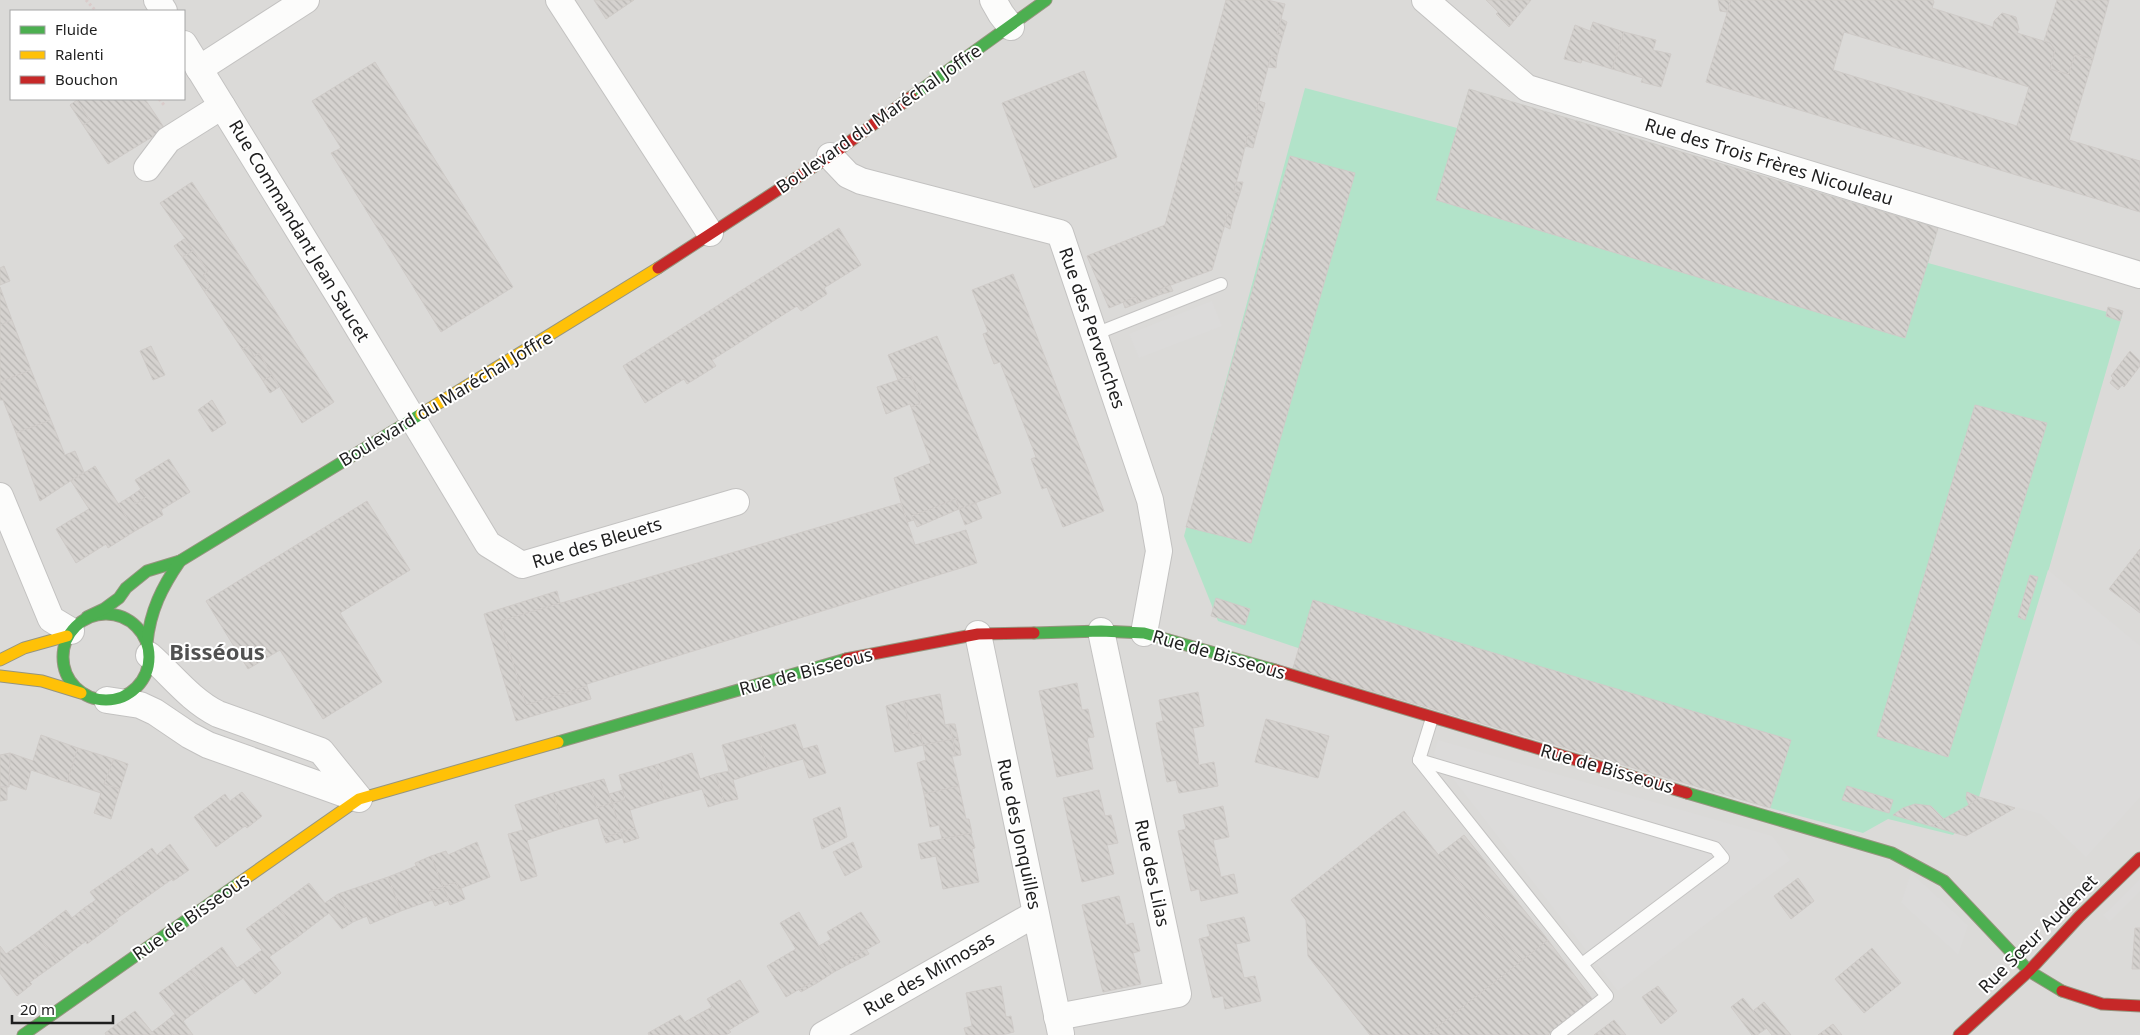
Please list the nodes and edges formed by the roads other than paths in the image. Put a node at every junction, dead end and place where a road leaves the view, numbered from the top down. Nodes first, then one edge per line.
1 (306, 0) edge
2 (559, 0) edge
3 (993, 0) edge
4 (1046, 0) edge
5 (1425, 0) edge
6 (1011, 27) junction
7 (185, 46) edge
8 (199, 69) junction
9 (222, 106) junction
10 (830, 156) junction
11 (147, 168) dead end
12 (710, 233) junction
13 (2140, 276) edge
14 (1221, 284) dead end
15 (1095, 334) junction
16 (413, 419) junction
17 (0, 496) edge
18 (736, 502) dead end
19 (180, 561) junction
20 (75, 628) junction
21 (1101, 631) junction
22 (1144, 633) junction
23 (978, 634) junction
24 (148, 649) junction
25 (0, 660) edge
26 (0, 676) edge
27 (81, 693) junction
28 (107, 700) junction
29 (1432, 718) junction
30 (1419, 760) junction
31 (360, 798) junction
32 (2140, 858) edge
33 (1035, 914) junction
34 (1582, 964) junction
35 (2029, 971) junction
36 (2140, 1006) edge
37 (1059, 1026) edge
38 (23, 1035) edge
39 (823, 1035) edge
40 (1557, 1035) edge
41 (1960, 1035) edge

1 - 8 street
2 - 12 street
3 - 6 street
4 - 6 street, Boulevard du Maréchal Joffre
5 - 13 street, Rue des Trois Frères Nicouleau
6 - 10 street, Boulevard du Maréchal Joffre
7 - 8 street, Rue Commandant Jean Saucet
8 - 9 street, Rue Commandant Jean Saucet
9 - 11 street
9 - 16 street, Rue Commandant Jean Saucet
10 - 12 street, Boulevard du Maréchal Joffre
10 - 15 street, Rue des Pervenches
12 - 16 street, Boulevard du Maréchal Joffre
14 - 15 lane
15 - 22 street, Rue des Pervenches
16 - 18 street, Rue des Bleuets
16 - 19 street, Boulevard du Maréchal Joffre
17 - 20 street
19 - 20 street, Boulevard du Maréchal Joffre
19 - 24 street, Boulevard du Maréchal Joffre
20 - 24 street
20 - 25 street, Boulevard du Maréchal Joffre
20 - 27 street
21 - 22 street, Rue de Bisseous
21 - 23 street, Rue de Bisseous
21 - 37 street, Rue des Lilas
22 - 29 street, Rue de Bisseous
23 - 31 street, Rue de Bisseous
23 - 33 street, Rue des Jonquilles
24 - 28 street
24 - 31 street
26 - 27 street
27 - 28 street
28 - 31 street
29 - 30 lane
29 - 35 street, Rue de Bisseous
30 - 34 lane
30 - 34 lane
31 - 38 street, Rue de Bisseous
32 - 35 street, Rue Sœur Audenet
33 - 37 street, Rue des Jonquilles
33 - 39 street, Rue des Mimosas
34 - 40 lane
35 - 36 street, Rue de Bisseous
35 - 41 street, Rue Sœur Audenet

